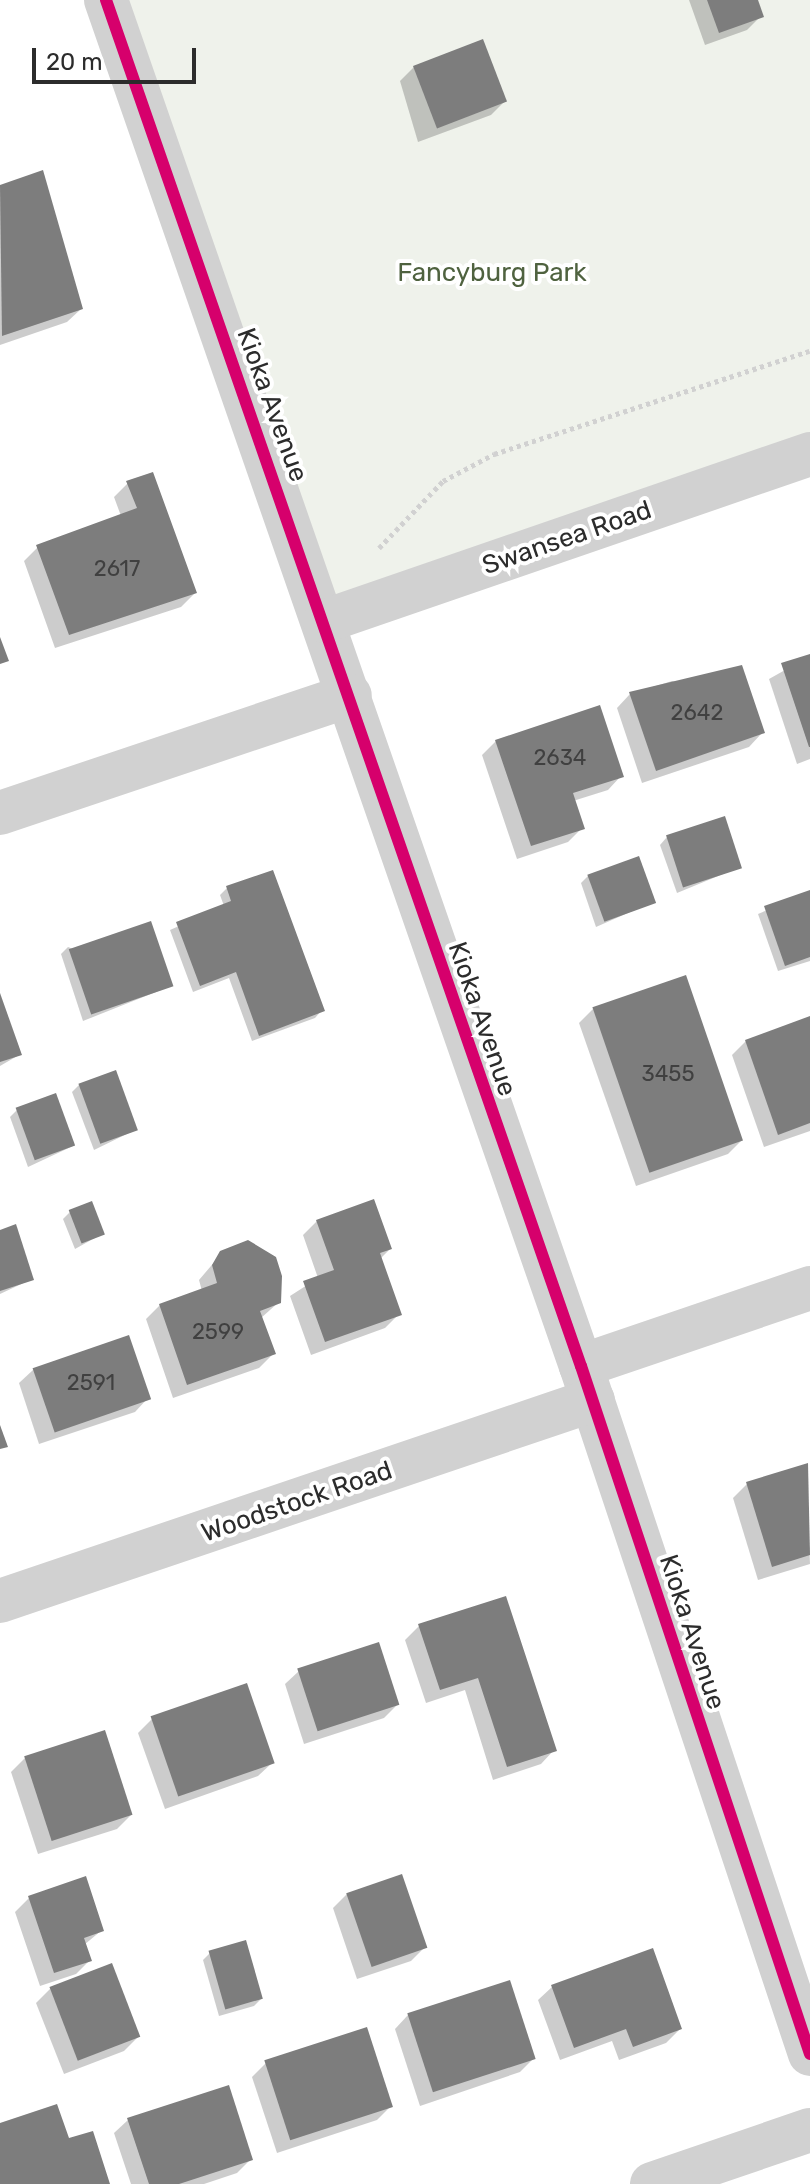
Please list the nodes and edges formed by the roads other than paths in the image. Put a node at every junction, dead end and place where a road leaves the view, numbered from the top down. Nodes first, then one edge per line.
1 (106, 0) edge
2 (810, 454) edge
3 (325, 621) junction
4 (350, 695) junction
5 (0, 813) edge
6 (810, 1288) edge
7 (587, 1383) junction
8 (0, 1601) edge
9 (810, 2054) edge
10 (810, 2130) edge
11 (652, 2184) edge

1 - 3 street, Kioka Avenue
2 - 3 street, Swansea Road
3 - 4 street, Kioka Avenue
4 - 5 street
4 - 7 street, Kioka Avenue
6 - 7 street, Woodstock Road
7 - 8 street, Woodstock Road
7 - 9 street, Kioka Avenue
10 - 11 street

